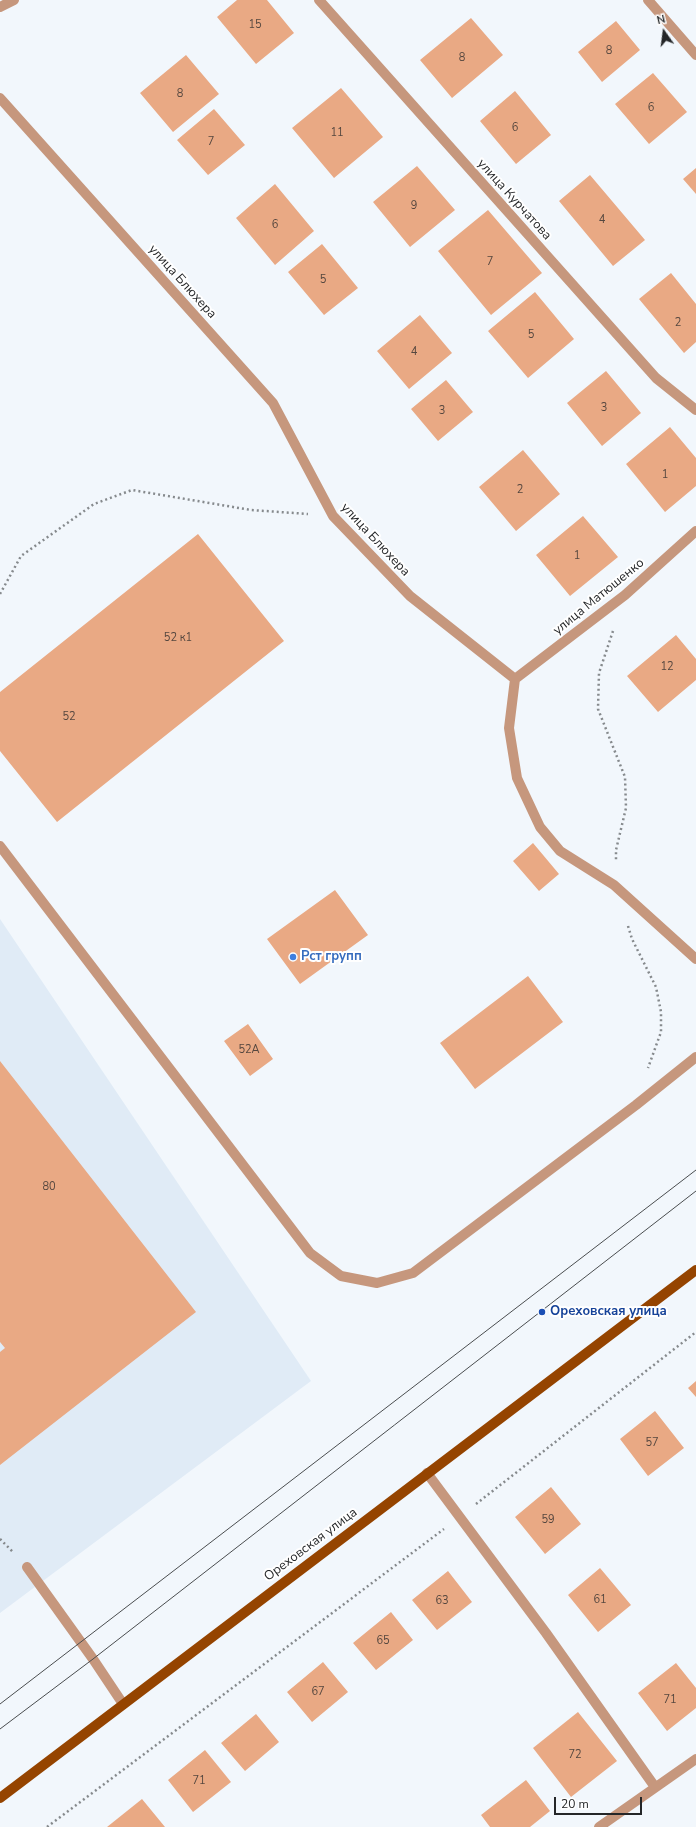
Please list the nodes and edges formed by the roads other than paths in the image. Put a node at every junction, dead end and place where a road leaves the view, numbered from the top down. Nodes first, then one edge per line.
1 (14, 0) edge
2 (320, 0) edge
3 (648, 0) edge
4 (0, 8) edge
5 (696, 55) edge
6 (0, 98) edge
7 (696, 410) edge
8 (696, 531) edge
9 (515, 679) junction
10 (0, 846) edge
11 (696, 959) edge
12 (696, 1057) edge
13 (696, 1270) edge
14 (427, 1473) junction
15 (27, 1566) dead end
16 (123, 1704) junction
17 (696, 1759) edge
18 (655, 1787) junction
19 (0, 1798) edge
20 (599, 1827) edge

1 - 4 street
2 - 7 street, улица Курчатова
3 - 5 street
6 - 9 street, улица Блюхера
8 - 9 street, улица Матюшенко
9 - 11 street
10 - 12 street
13 - 14 main road, Ореховская улица
14 - 16 main road, Ореховская улица
14 - 18 street
15 - 16 street
16 - 19 main road, Ореховская улица
17 - 18 street
18 - 20 street

